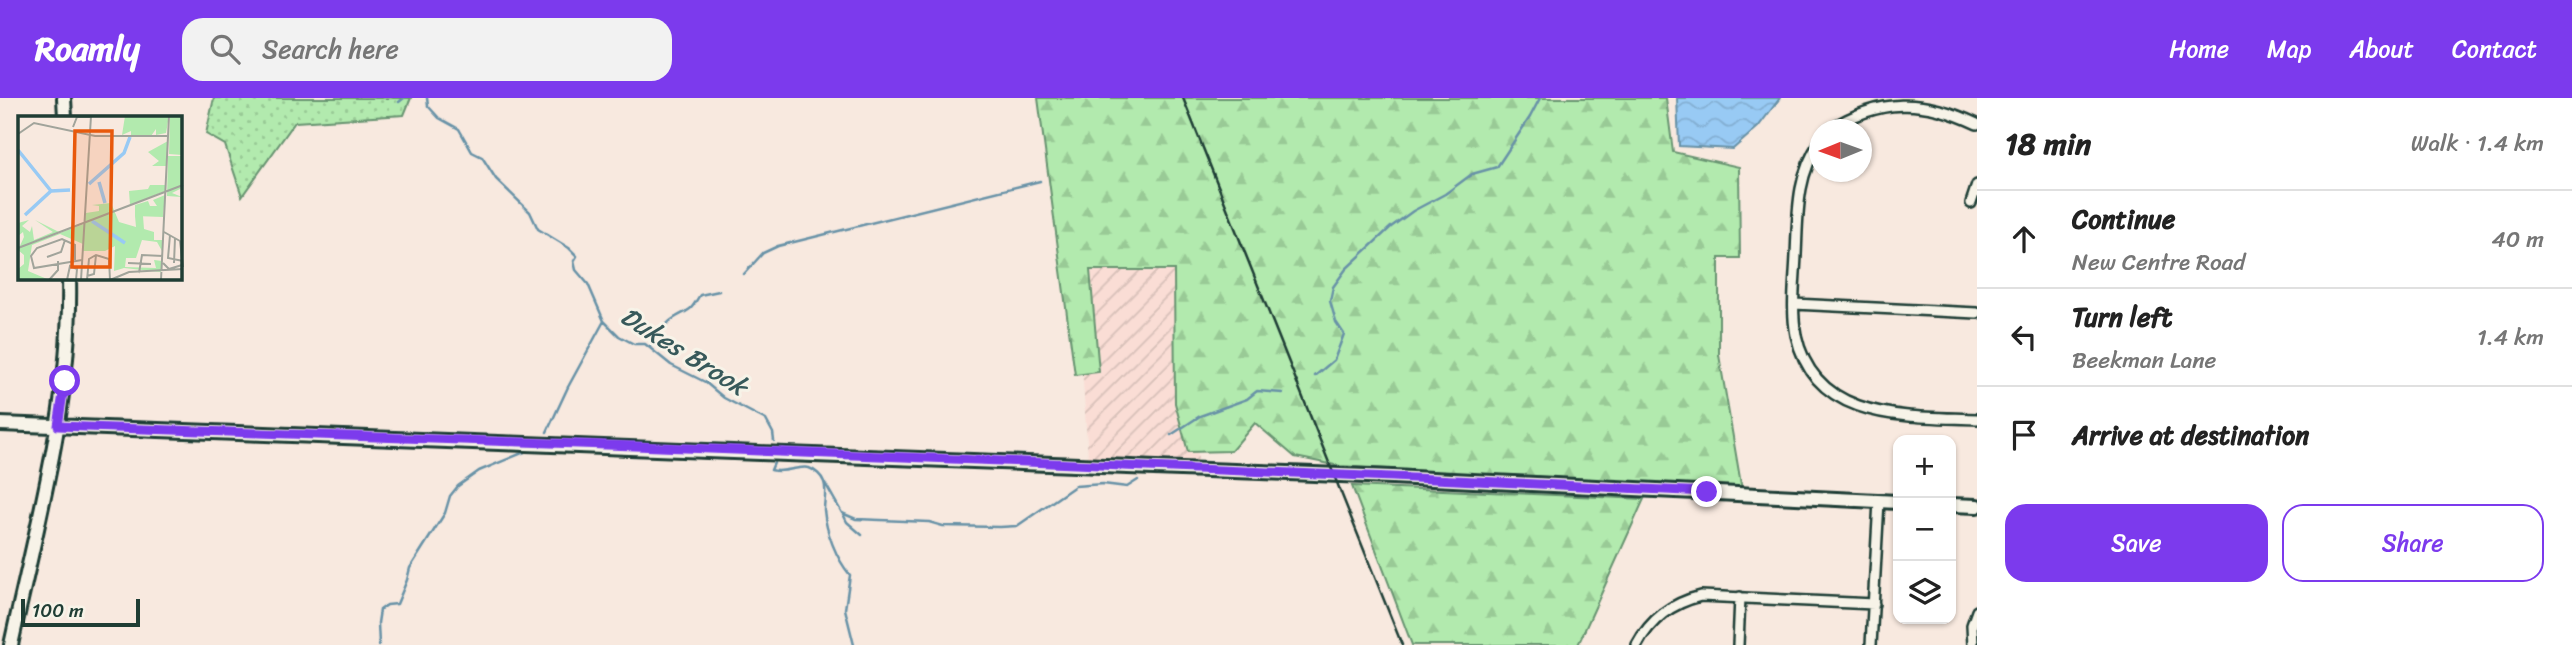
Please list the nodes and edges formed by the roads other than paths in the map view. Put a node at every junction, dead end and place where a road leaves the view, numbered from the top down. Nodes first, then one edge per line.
1 (64, 98) edge
2 (65, 116) edge
3 (1844, 119) edge
4 (1977, 124) edge
5 (1809, 160) edge
6 (1977, 185) edge
7 (1971, 203) dead end
8 (69, 280) edge
9 (1794, 304) junction
10 (1977, 313) edge
11 (1977, 419) edge
12 (0, 424) edge
13 (58, 426) junction
14 (1879, 501) junction
15 (1893, 502) edge
16 (1956, 505) edge
17 (1977, 506) edge
18 (1740, 597) junction
19 (1874, 604) junction
20 (1977, 611) edge
21 (11, 645) edge
22 (1637, 645) edge
23 (1738, 645) edge
24 (1871, 645) edge
25 (1973, 645) edge

1 - 2 street
3 - 4 street
5 - 9 street
6 - 7 street
8 - 13 street
9 - 10 street
9 - 11 street
12 - 13 street
13 - 14 street
13 - 21 street
14 - 15 street
14 - 19 street
16 - 17 street
18 - 19 street
18 - 22 street
18 - 23 street
19 - 24 street
20 - 25 street

